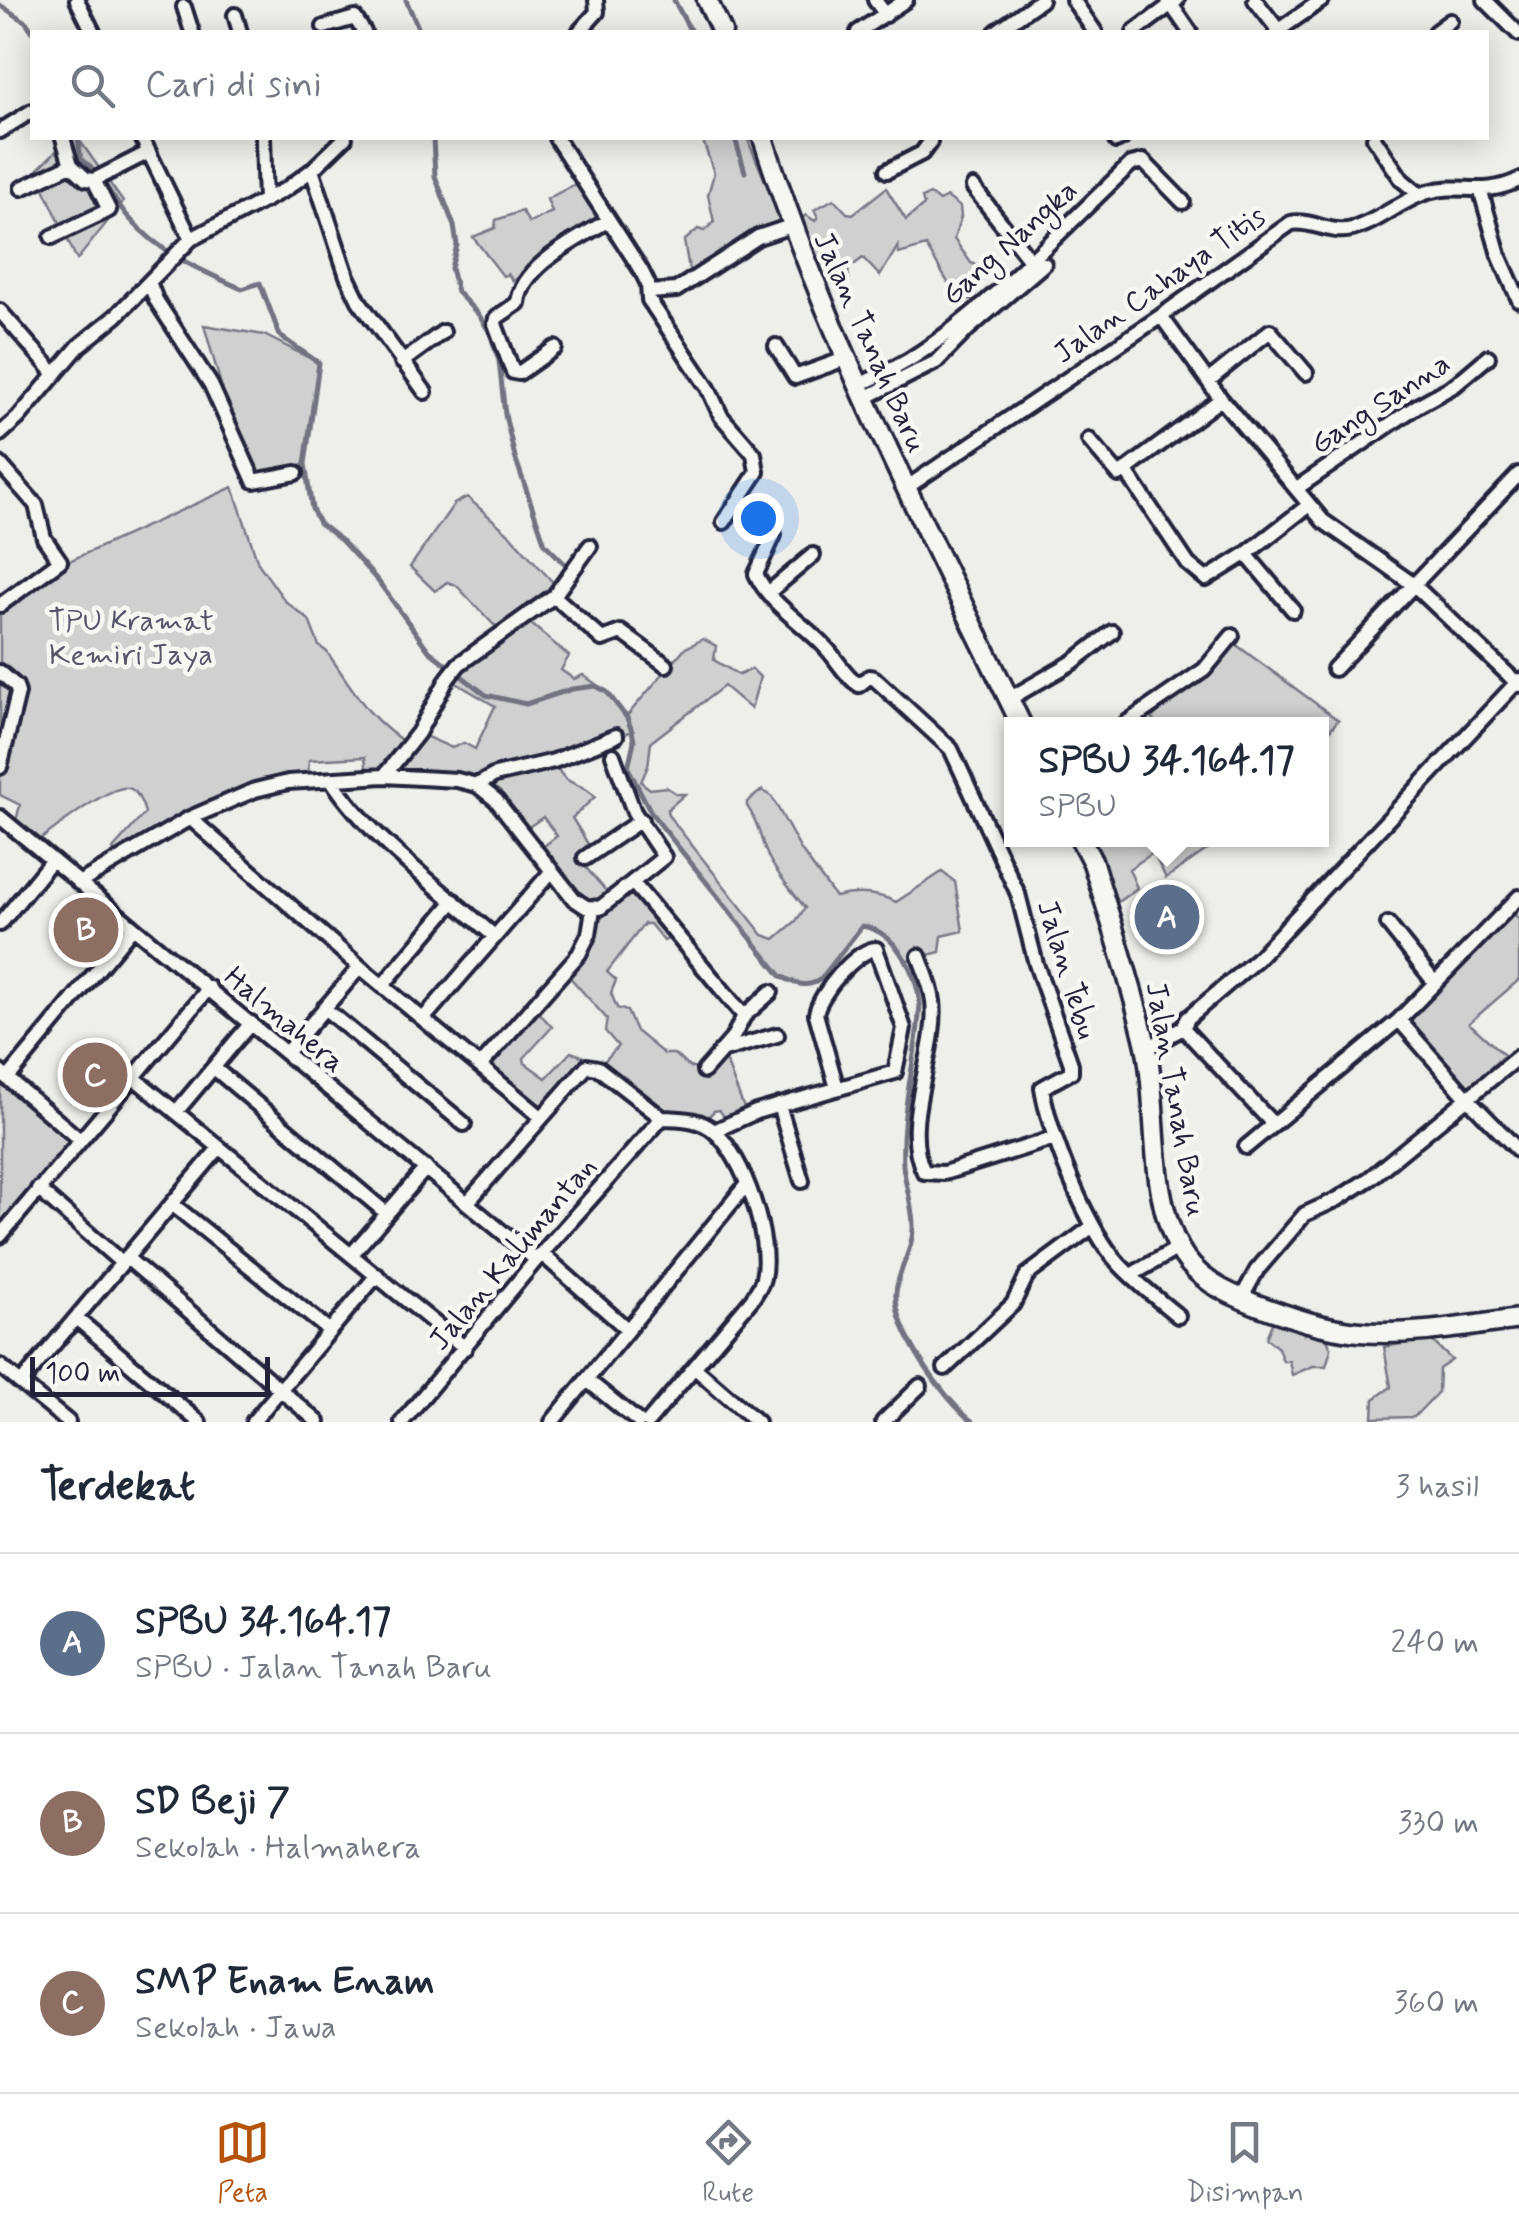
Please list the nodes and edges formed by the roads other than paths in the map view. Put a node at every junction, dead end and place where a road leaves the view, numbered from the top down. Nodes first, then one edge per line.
1 (78, 0) edge
2 (596, 0) edge
3 (706, 0) edge
4 (875, 0) edge
5 (906, 0) edge
6 (1041, 0) edge
7 (1073, 0) edge
8 (1255, 0) edge
9 (1322, 0) edge
10 (1484, 0) edge
11 (1172, 1) edge
12 (184, 7) dead end
13 (234, 15) dead end
14 (886, 15) junction
15 (1450, 21) dead end
16 (324, 28) dead end
17 (92, 30) edge
18 (191, 30) edge
19 (239, 30) edge
20 (363, 30) edge
21 (581, 30) edge
22 (721, 30) edge
23 (861, 30) edge
24 (999, 30) edge
25 (1094, 30) edge
26 (1136, 30) edge
27 (1189, 30) edge
28 (1277, 30) edge
29 (1281, 30) edge
30 (1438, 30) edge
31 (1519, 34) edge
32 (30, 112) edge
33 (0, 131) edge
34 (64, 140) edge
35 (143, 140) edge
36 (263, 140) edge
37 (344, 140) edge
38 (557, 140) edge
39 (763, 140) edge
40 (930, 140) edge
41 (1375, 140) edge
42 (149, 152) junction
43 (71, 166) junction
44 (312, 170) junction
45 (887, 171) dead end
46 (99, 177) junction
47 (1519, 180) edge
48 (973, 186) dead end
49 (22, 188) dead end
50 (1481, 192) junction
51 (1420, 195) junction
52 (264, 201) junction
53 (1183, 202) dead end
54 (607, 220) junction
55 (788, 227) junction
56 (52, 237) dead end
57 (191, 239) junction
58 (1030, 260) junction
59 (1044, 264) dead end
60 (148, 284) junction
61 (650, 292) junction
62 (1519, 300) edge
63 (0, 311) edge
64 (1161, 316) junction
65 (443, 332) dead end
66 (776, 346) dead end
67 (555, 348) dead end
68 (1488, 357) dead end
69 (840, 361) junction
70 (402, 362) junction
71 (1306, 373) dead end
72 (55, 374) junction
73 (1208, 382) junction
74 (425, 392) dead end
75 (860, 392) junction
76 (1221, 399) junction
77 (0, 434) edge
78 (1088, 440) dead end
79 (0, 464) edge
80 (1126, 471) junction
81 (296, 473) dead end
82 (1519, 474) edge
83 (906, 488) junction
84 (1297, 488) junction
85 (742, 500) junction
86 (1309, 506) junction
87 (724, 522) dead end
88 (590, 546) dead end
89 (1246, 554) junction
90 (813, 555) dead end
91 (1414, 584) junction
92 (768, 593) junction
93 (554, 596) junction
94 (0, 605) edge
95 (1293, 610) dead end
96 (1112, 632) dead end
97 (1232, 636) dead end
98 (666, 665) dead end
99 (1334, 669) dead end
100 (0, 672) edge
101 (1518, 683) edge
102 (1009, 699) junction
103 (1018, 717) edge
104 (1135, 717) edge
105 (616, 736) dead end
106 (614, 755) dead end
107 (0, 767) edge
108 (384, 776) junction
109 (332, 779) junction
110 (477, 785) junction
111 (0, 818) edge
112 (190, 818) junction
113 (640, 820) junction
114 (1085, 847) edge
115 (585, 858) dead end
116 (52, 860) junction
117 (551, 872) junction
118 (80, 883) junction
119 (633, 883) junction
120 (1519, 897) edge
121 (454, 900) junction
122 (593, 909) junction
123 (0, 924) edge
124 (1388, 924) dead end
125 (132, 927) junction
126 (494, 936) junction
127 (919, 956) dead end
128 (360, 966) junction
129 (1435, 983) junction
130 (383, 986) junction
131 (209, 988) junction
132 (771, 992) dead end
133 (324, 1008) junction
134 (744, 1016) junction
135 (424, 1018) junction
136 (1398, 1020) junction
137 (251, 1024) junction
138 (1183, 1028) junction
139 (777, 1035) dead end
140 (1146, 1049) junction
141 (722, 1051) junction
142 (286, 1053) junction
143 (1519, 1056) edge
144 (481, 1065) junction
145 (214, 1068) junction
146 (704, 1071) dead end
147 (4, 1075) edge
148 (133, 1077) junction
149 (838, 1088) junction
150 (1468, 1100) junction
151 (778, 1106) junction
152 (176, 1112) junction
153 (540, 1116) junction
154 (662, 1118) junction
155 (464, 1124) dead end
156 (1273, 1124) junction
157 (714, 1131) junction
158 (1055, 1138) junction
159 (80, 1140) junction
160 (1246, 1146) dead end
161 (219, 1148) junction
162 (1519, 1151) edge
163 (426, 1168) junction
164 (802, 1180) dead end
165 (747, 1184) junction
166 (38, 1190) junction
167 (468, 1202) junction
168 (172, 1204) junction
169 (385, 1212) junction
170 (1093, 1226) junction
171 (0, 1236) edge
172 (1173, 1250) junction
173 (352, 1254) junction
174 (539, 1257) junction
175 (124, 1260) junction
176 (1131, 1275) junction
177 (377, 1276) junction
178 (1241, 1299) junction
179 (1178, 1316) dead end
180 (76, 1318) junction
181 (1519, 1319) edge
182 (627, 1329) junction
183 (330, 1331) junction
184 (464, 1348) junction
185 (0, 1366) edge
186 (694, 1368) junction
187 (945, 1368) dead end
188 (587, 1380) junction
189 (21, 1383) junction
190 (920, 1386) dead end
191 (280, 1390) junction
192 (68, 1422) edge
193 (200, 1422) edge
194 (253, 1422) edge
195 (318, 1422) edge
196 (404, 1422) edge
197 (552, 1422) edge
198 (639, 1422) edge
199 (648, 1422) edge
200 (757, 1422) edge
201 (884, 1422) edge

1 - 17 street
2 - 21 street
3 - 22 main road
4 - 14 street
5 - 14 street
6 - 24 street
7 - 25 street
8 - 28 street
9 - 29 street
10 - 31 street
11 - 26 street
11 - 27 street
12 - 18 street
13 - 19 street
14 - 23 street
15 - 30 street
16 - 20 street
32 - 33 street
34 - 43 street
35 - 42 street
36 - 52 street
37 - 44 street
38 - 54 street
39 - 55 main road, Jalan Tanah Baru
40 - 45 street
41 - 51 street
42 - 46 street
42 - 57 street
43 - 46 street
43 - 49 street
44 - 52 street
44 - 70 street
46 - 56 street
47 - 50 street, Jalan Cahaya Titis
48 - 58 street
50 - 51 street, Jalan Cahaya Titis
50 - 62 street
51 - 64 street, Jalan Cahaya Titis
52 - 57 street
53 - 58 street, Gang Nangka
54 - 61 street
54 - 67 street
55 - 61 street
55 - 69 main road, Jalan Tanah Baru
57 - 60 street
58 - 75 street, Gang Nangka
59 - 75 street
60 - 72 street
60 - 81 street
61 - 85 street
63 - 72 street
64 - 73 street
64 - 83 street, Jalan Cahaya Titis
65 - 70 street
66 - 69 street
68 - 84 street, Gang Sanna
69 - 75 main road, Jalan Tanah Baru
70 - 74 street
71 - 73 street
72 - 77 street
73 - 76 street
75 - 83 main road, Jalan Tanah Baru
76 - 80 street
76 - 84 street
78 - 80 street
79 - 94 street
80 - 89 street
82 - 91 street
83 - 102 main road, Jalan Tanah Baru
84 - 86 street
85 - 87 street
85 - 92 street, Jalan Tebu
86 - 89 street
86 - 91 street
88 - 93 street
89 - 95 street
90 - 92 street
91 - 99 street
91 - 101 street
92 - 158 street, Jalan Tebu
93 - 98 street
93 - 108 street
96 - 102 street
97 - 104 street
100 - 107 street
101 - 138 street
102 - 103 main road, Jalan Tanah Baru
105 - 110 street
106 - 113 street
108 - 109 street
108 - 110 street
109 - 112 street
109 - 121 street
110 - 117 street
111 - 116 street, Halmahera
112 - 118 street
112 - 128 street
113 - 115 street
113 - 119 street
114 - 140 main road, Jalan Tanah Baru
116 - 118 street, Halmahera
116 - 123 street
117 - 122 street
117 - 126 street
118 - 125 street, Halmahera
119 - 122 street
119 - 134 street
120 - 129 street
121 - 126 street
121 - 130 street
122 - 144 street
124 - 129 street
125 - 131 street, Halmahera
125 - 147 street
126 - 135 street
127 - 158 street
128 - 130 street
128 - 133 street
129 - 136 street
130 - 135 street
131 - 137 street, Halmahera
131 - 148 street
132 - 134 street
133 - 142 street
133 - 155 street
134 - 141 street
135 - 144 street
136 - 150 street
136 - 156 street
137 - 142 street, Halmahera
137 - 145 street
138 - 140 street
138 - 156 street
139 - 141 street
140 - 172 main road, Jalan Tanah Baru
141 - 146 street
142 - 163 street, Halmahera
143 - 150 street
144 - 153 street
145 - 152 street
145 - 169 street
147 - 159 street
148 - 152 street
148 - 159 street
149 - 149 street
149 - 151 street
150 - 162 street
150 - 178 street
151 - 157 street
151 - 164 street
152 - 161 street
153 - 154 street
153 - 167 street
154 - 157 street
154 - 174 street, Jalan Kalimantan
156 - 160 street
157 - 165 street
158 - 170 street, Jalan Tebu
159 - 166 street
161 - 168 street
161 - 173 street
163 - 167 street, Halmahera
163 - 169 street
165 - 182 street
165 - 186 street
166 - 171 street
166 - 175 street
167 - 174 street, Halmahera
168 - 175 street
168 - 183 street
169 - 173 street
170 - 176 street, Jalan Tebu
170 - 187 street
172 - 176 street
172 - 178 main road, Jalan Tanah Baru
173 - 177 street
174 - 182 street, Halmahera
174 - 184 street, Jalan Kalimantan
175 - 180 street
175 - 191 street
176 - 179 street, Jalan Tebu
177 - 183 street
177 - 184 street
178 - 181 main road, Jalan Tanah Baru
180 - 189 street
180 - 193 street
182 - 188 street
183 - 191 street
184 - 196 street, Jalan Kalimantan
185 - 189 street
186 - 199 street
186 - 200 street
188 - 197 street
188 - 198 street
189 - 192 street
190 - 201 street
191 - 194 street
191 - 195 street

